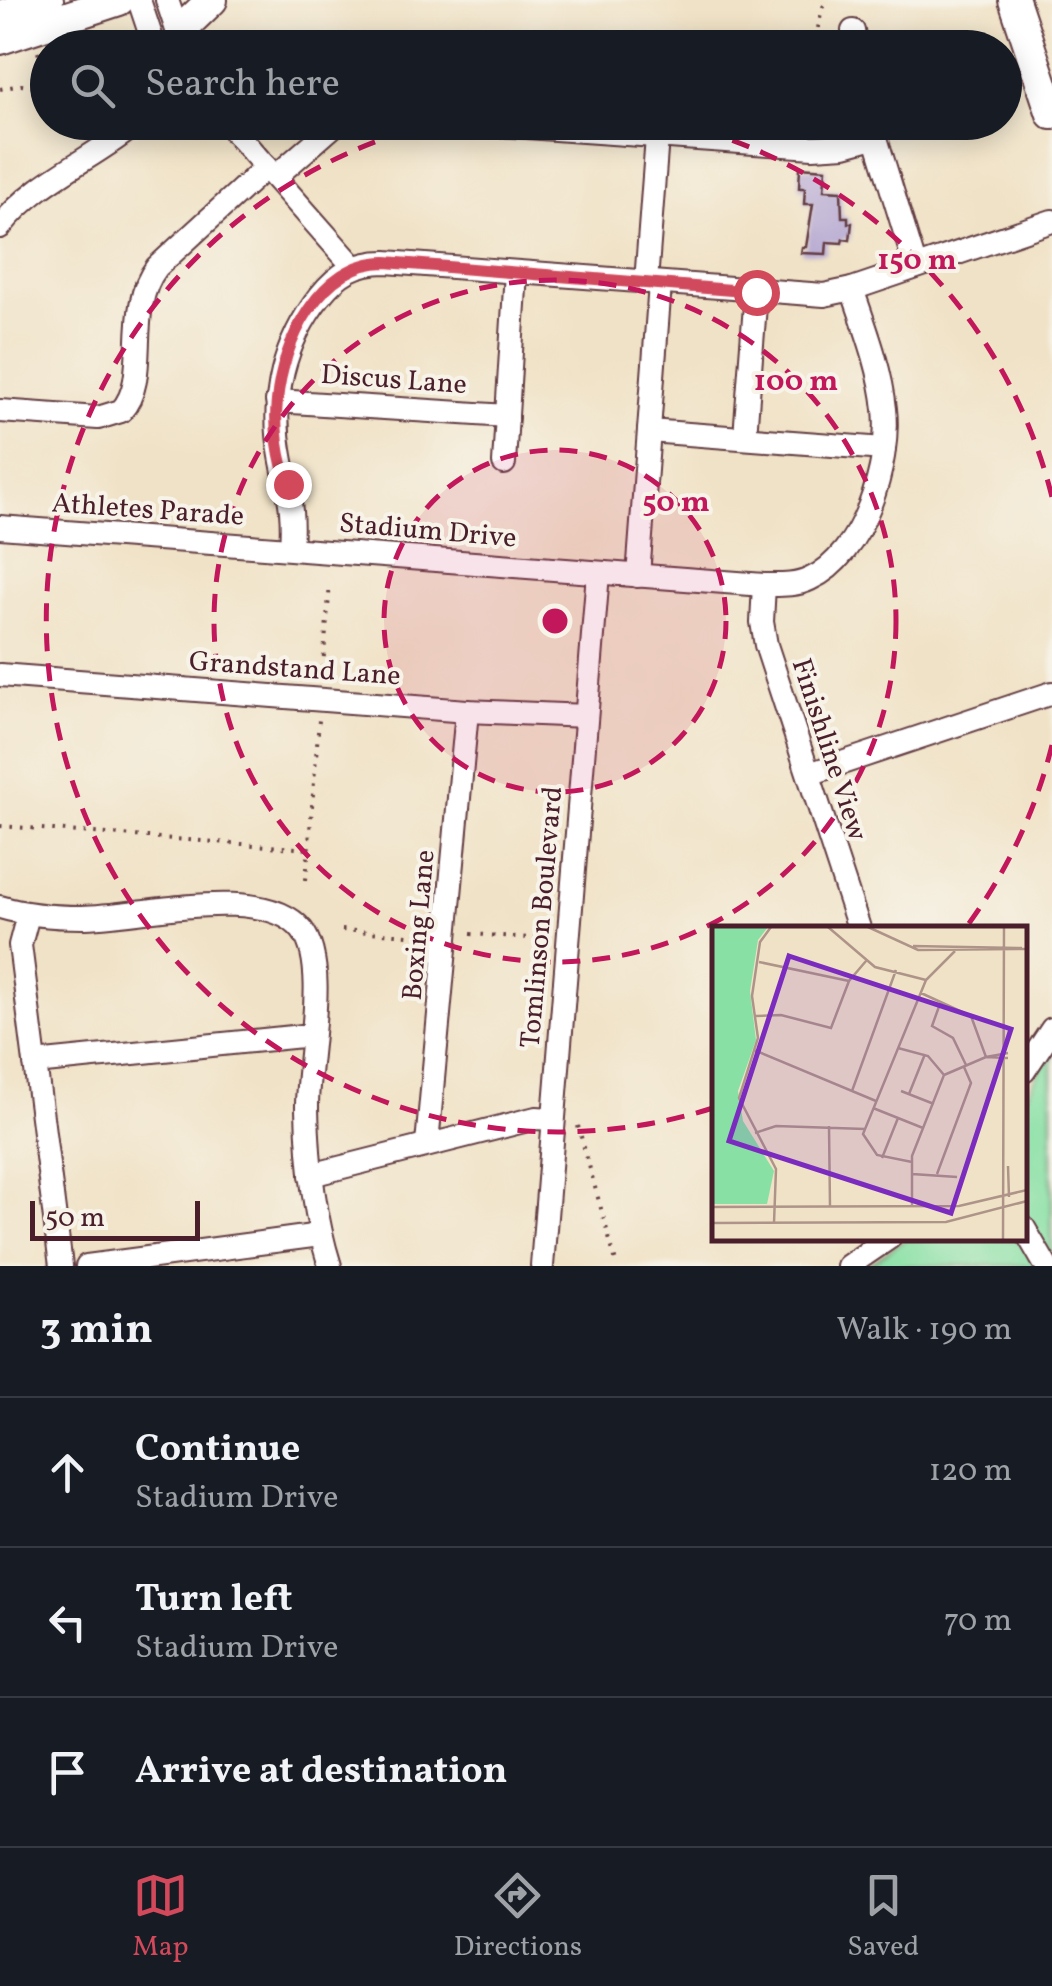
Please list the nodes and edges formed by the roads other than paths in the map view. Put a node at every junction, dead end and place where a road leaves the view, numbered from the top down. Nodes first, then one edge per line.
1 (48, 0) edge
2 (119, 0) edge
3 (139, 0) edge
4 (167, 0) edge
5 (212, 0) edge
6 (1014, 0) edge
7 (0, 16) edge
8 (161, 30) edge
9 (170, 30) edge
10 (183, 30) edge
11 (0, 39) edge
12 (1045, 70) edge
13 (1052, 114) edge
14 (116, 140) edge
15 (242, 140) edge
16 (314, 140) edge
17 (657, 140) edge
18 (714, 140) edge
19 (854, 140) edge
20 (876, 140) edge
21 (271, 172) junction
22 (1052, 220) edge
23 (0, 227) edge
24 (915, 265) junction
25 (354, 267) junction
26 (516, 272) junction
27 (653, 283) junction
28 (852, 289) junction
29 (756, 292) junction
30 (277, 400) junction
31 (0, 411) edge
32 (507, 416) junction
33 (649, 430) junction
34 (745, 436) junction
35 (884, 449) junction
36 (504, 463) dead end
37 (0, 527) edge
38 (291, 548) junction
39 (598, 574) junction
40 (638, 576) junction
41 (764, 585) junction
42 (0, 674) edge
43 (1052, 694) edge
44 (467, 711) junction
45 (586, 716) junction
46 (808, 774) junction
47 (0, 907) edge
48 (28, 916) junction
49 (857, 926) edge
50 (1052, 1029) edge
51 (312, 1035) junction
52 (35, 1063) junction
53 (1027, 1066) edge
54 (552, 1119) junction
55 (427, 1144) junction
56 (311, 1175) junction
57 (1027, 1233) edge
58 (320, 1235) junction
59 (885, 1241) edge
60 (61, 1266) edge
61 (87, 1266) edge
62 (330, 1266) edge
63 (542, 1266) edge
64 (848, 1266) edge
65 (1046, 1266) edge

1 - 7 main road
2 - 11 main road
3 - 8 street
4 - 9 street
5 - 10 main road
6 - 12 main road
12 - 13 main road
14 - 23 street
15 - 21 street
16 - 21 street
17 - 27 street
18 - 19 street
20 - 24 street
21 - 25 street
21 - 31 street
22 - 24 street
24 - 28 street
25 - 26 street
25 - 30 street
26 - 27 street
26 - 32 street
27 - 29 street
27 - 33 street
28 - 29 street
28 - 35 street, Stadium Drive
29 - 34 street
30 - 32 street, Discus Lane
30 - 38 street
32 - 36 street
33 - 34 street
33 - 40 street
34 - 35 street
35 - 41 street, Stadium Drive
37 - 38 street, Athletes Parade
38 - 39 street, Stadium Drive
39 - 40 street, Stadium Drive
39 - 45 street, Tomlinson Boulevard
40 - 41 street, Stadium Drive
41 - 46 street, Finishline View
42 - 44 street, Grandstand Lane
43 - 46 street
44 - 45 street, Grandstand Lane
44 - 55 street, Boxing Lane
45 - 54 street, Tomlinson Boulevard
46 - 49 street, Finishline View
47 - 48 street
48 - 51 street
48 - 52 street
50 - 53 street
51 - 52 street
51 - 56 street
52 - 60 street
54 - 55 street
54 - 63 street, Tomlinson Boulevard
55 - 56 street
56 - 58 street
57 - 65 street
58 - 61 street
58 - 62 street
59 - 64 street

